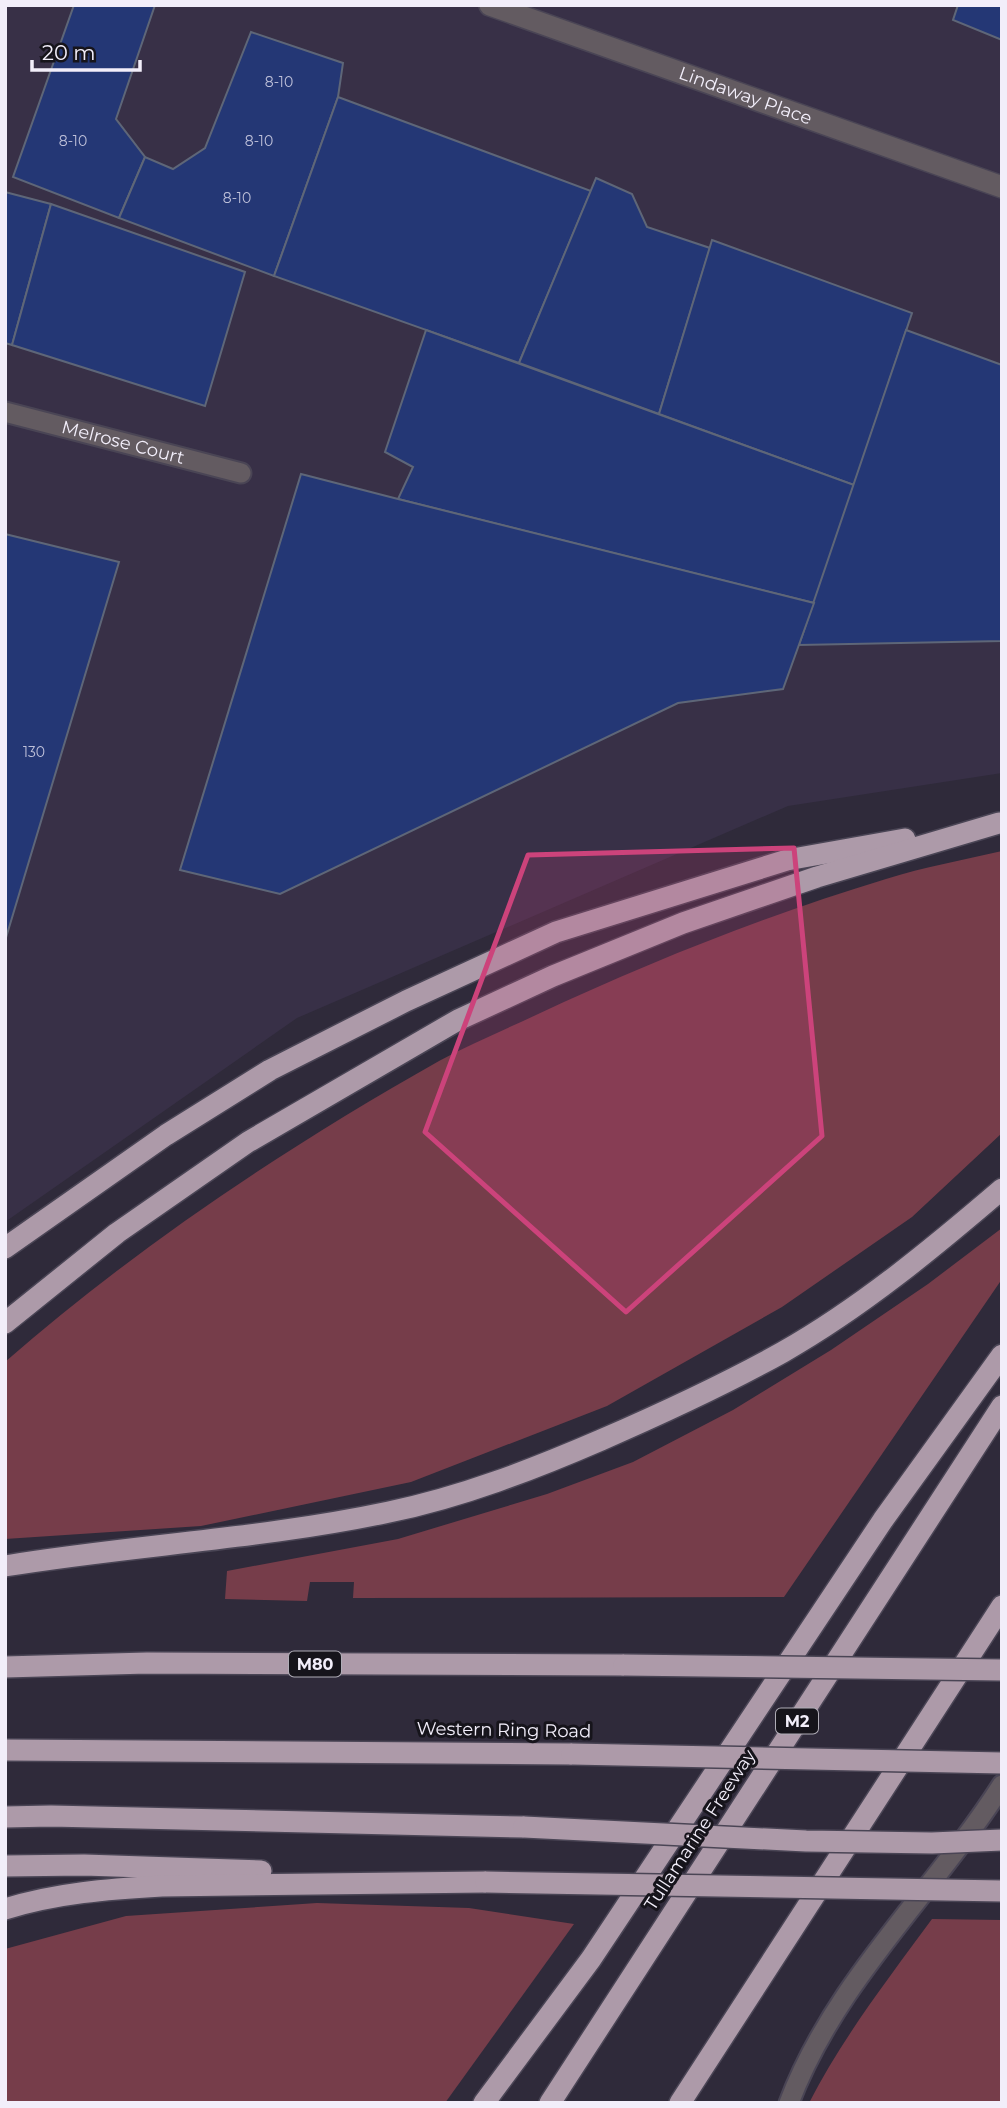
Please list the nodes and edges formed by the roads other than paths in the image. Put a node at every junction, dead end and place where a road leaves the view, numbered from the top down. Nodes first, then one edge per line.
1 (490, 5) edge
2 (1002, 187) edge
3 (5, 412) edge
4 (242, 473) dead end
5 (1000, 823) edge
6 (1002, 1189) edge
7 (5, 1248) edge
8 (5, 1323) edge
9 (1002, 1355) edge
10 (1002, 1406) edge
11 (5, 1566) edge
12 (1002, 1606) edge
13 (5, 1667) edge
14 (1002, 1670) edge
15 (5, 1750) edge
16 (1002, 1763) edge
17 (1002, 1785) edge
18 (5, 1817) edge
19 (1002, 1840) edge
20 (5, 1866) edge
21 (486, 1882) junction
22 (1002, 1891) edge
23 (5, 1909) edge
24 (484, 2103) edge
25 (550, 2103) edge
26 (680, 2103) edge
27 (789, 2103) edge

1 - 2 street, Lindaway Place
3 - 4 lane, Melrose Court
5 - 7 highway
5 - 8 highway
6 - 11 highway
9 - 24 highway
10 - 25 highway, Tullamarine Freeway / M2
12 - 26 highway
13 - 14 highway, M80, bridge
15 - 16 highway, Western Ring Road, bridge
17 - 27 lane
18 - 19 highway, bridge
20 - 21 highway
21 - 22 highway, bridge
21 - 23 highway

